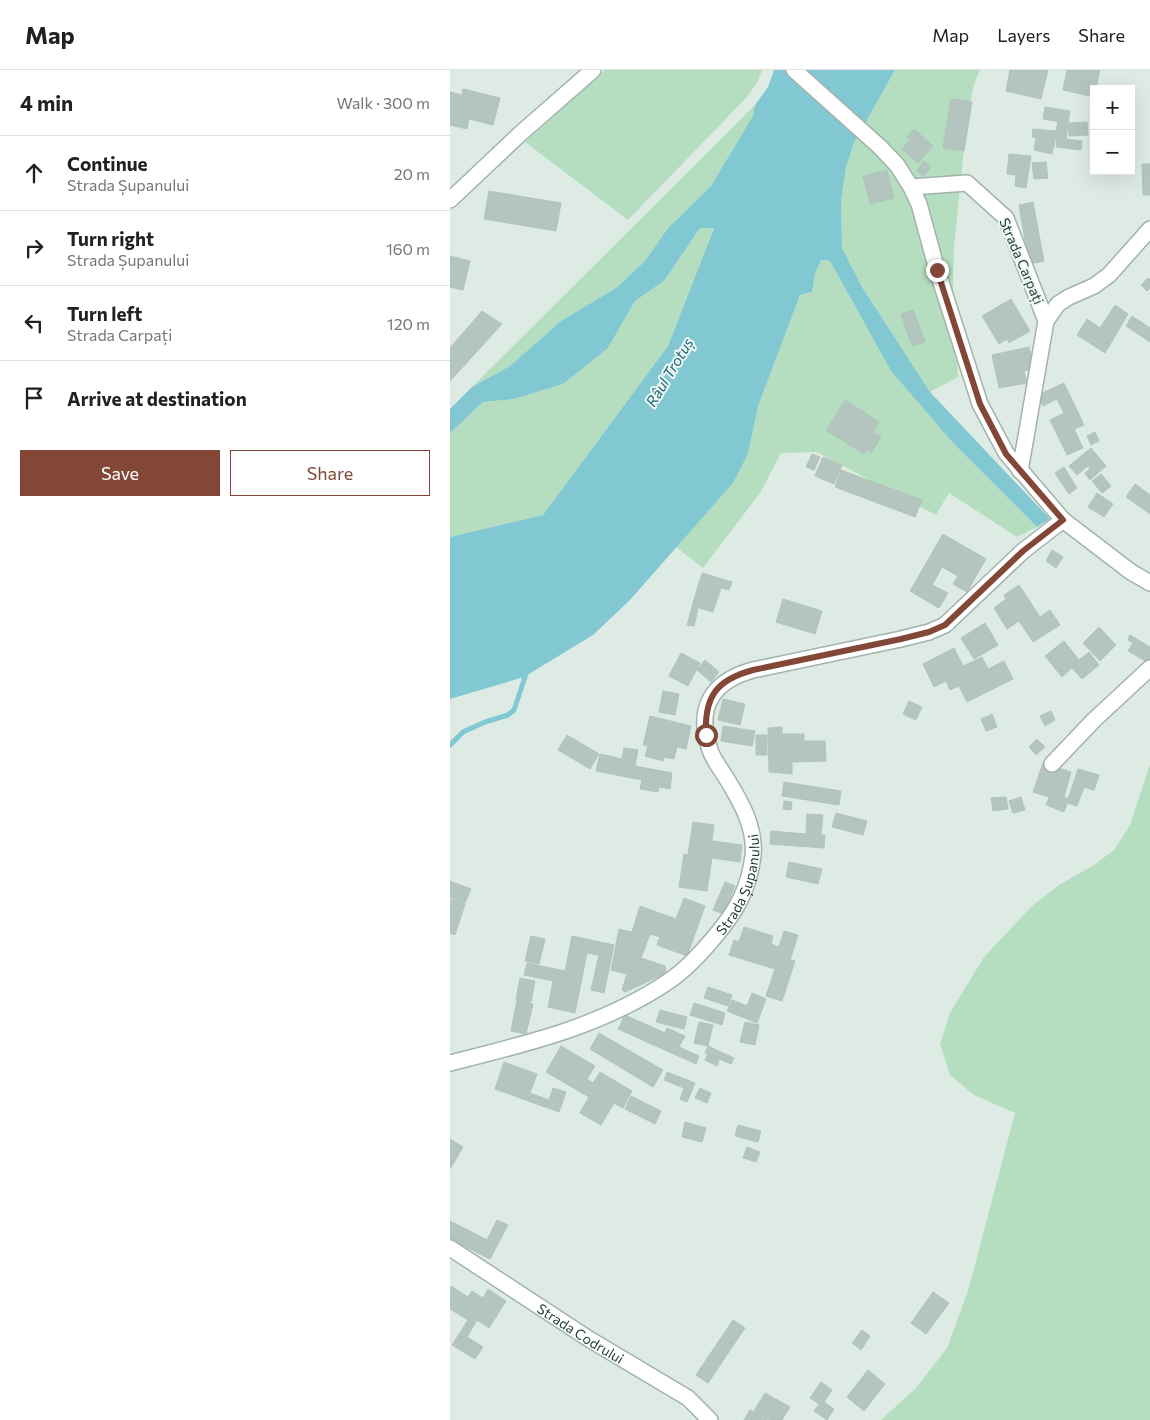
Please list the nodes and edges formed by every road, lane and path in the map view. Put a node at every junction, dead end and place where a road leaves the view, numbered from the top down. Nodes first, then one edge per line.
1 (593, 70) edge
2 (794, 70) edge
3 (911, 187) junction
4 (450, 200) edge
5 (1150, 228) edge
6 (1046, 321) junction
7 (1020, 471) junction
8 (1063, 520) junction
9 (1150, 583) edge
10 (1150, 668) edge
11 (1052, 764) dead end
12 (450, 1063) edge
13 (450, 1248) edge
14 (710, 1420) edge

1 - 4 street
2 - 3 street
3 - 6 street, Strada Carpați
3 - 7 street
5 - 6 street, Strada Carpați
6 - 7 street, Strada Carpați
7 - 8 street
8 - 9 street
8 - 12 street, Strada Șupanului
10 - 11 street
13 - 14 street, Strada Codrului

